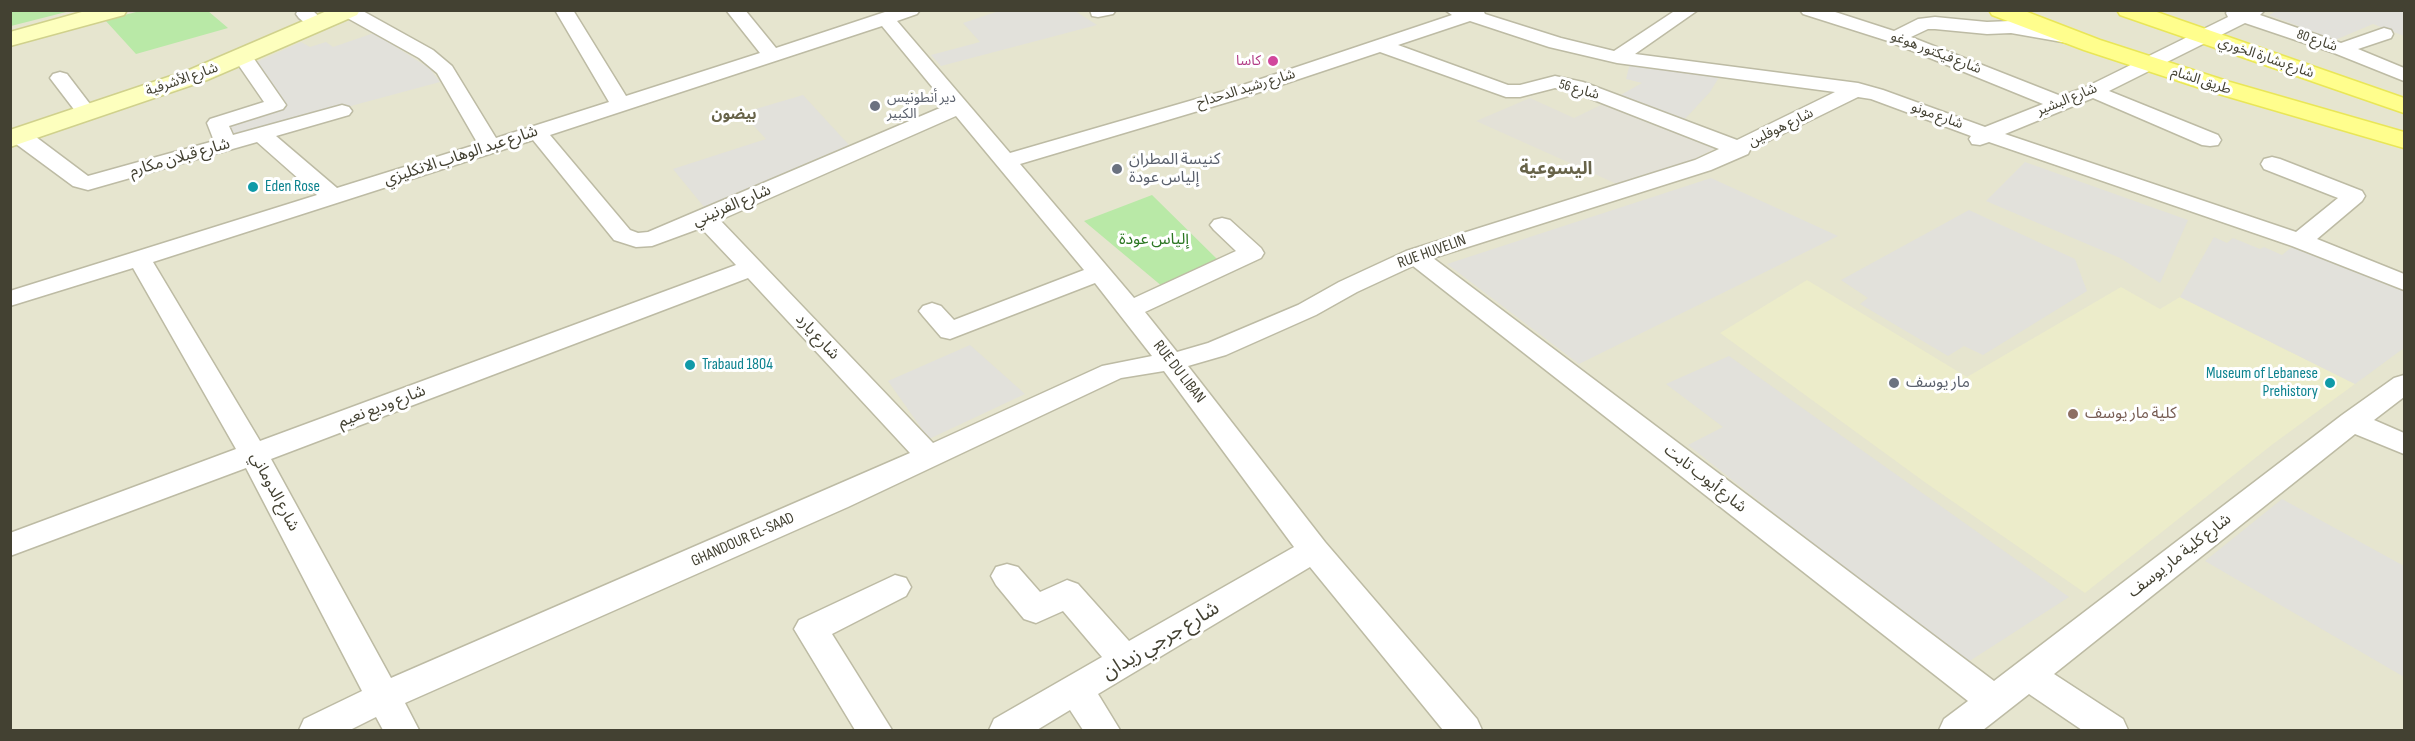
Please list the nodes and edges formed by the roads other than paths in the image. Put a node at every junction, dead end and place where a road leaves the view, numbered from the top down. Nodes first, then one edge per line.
1 (86, 10) edge
2 (116, 10) edge
3 (564, 10) edge
4 (735, 10) edge
5 (1689, 10) edge
6 (1809, 10) edge
7 (2000, 10) edge
8 (2128, 10) edge
9 (348, 11) edge
10 (1468, 12) edge
11 (2243, 12) edge
12 (898, 15) edge
13 (1578, 27) dead end
14 (10, 31) edge
15 (2384, 34) dead end
16 (2202, 36) junction
17 (1895, 37) junction
18 (2068, 37) junction
19 (10, 39) edge
20 (1556, 43) junction
21 (1382, 46) junction
22 (2341, 49) junction
23 (772, 55) junction
24 (243, 57) junction
25 (1617, 57) junction
26 (2148, 64) junction
27 (2404, 75) edge
28 (60, 78) dead end
29 (1858, 89) junction
30 (2093, 91) junction
31 (2059, 103) junction
32 (621, 105) junction
33 (961, 106) junction
34 (2404, 106) edge
35 (342, 111) dead end
36 (86, 112) junction
37 (537, 132) junction
38 (261, 134) junction
39 (15, 137) edge
40 (1978, 140) junction
41 (2210, 140) dead end
42 (2404, 140) edge
43 (226, 144) junction
44 (491, 147) junction
45 (1740, 149) junction
46 (1006, 161) junction
47 (2272, 164) dead end
48 (1703, 165) joint
49 (333, 197) junction
50 (705, 218) junction
51 (1222, 225) dead end
52 (2300, 241) junction
53 (1415, 256) junction
54 (139, 258) junction
55 (752, 268) junction
56 (1097, 273) junction
57 (2404, 283) edge
58 (10, 299) edge
59 (1130, 309) junction
60 (932, 311) dead end
61 (1172, 362) junction
62 (2404, 384) edge
63 (2352, 422) junction
64 (2404, 444) edge
65 (254, 455) junction
66 (928, 455) junction
67 (10, 544) edge
68 (1314, 550) junction
69 (1007, 576) dead end
70 (895, 587) dead end
71 (1126, 661) junction
72 (2029, 675) junction
73 (1077, 691) junction
74 (382, 697) junction
75 (1995, 702) junction
76 (316, 730) edge
77 (401, 730) edge
78 (874, 730) edge
79 (1007, 730) edge
80 (1102, 730) edge
81 (1464, 730) edge
82 (1957, 730) edge
83 (2110, 730) edge

1 - 14 street
2 - 19 street
3 - 32 street
4 - 23 street
5 - 25 street
6 - 17 street, شارع فيكتور هوغو
7 - 18 main road, طريق الشام
8 - 16 main road, شارع بشارة الخوري
9 - 24 street, شارع الأشرفية
9 - 44 street
10 - 20 street, شارع مونو
10 - 21 street, شارع رشيد الدحداح
11 - 16 street, شارع البشير
11 - 22 street, شارع 80
12 - 23 street, شارع عبد الوهاب الانكليزي
12 - 33 street, RUE DU LIBAN
13 - 20 street
15 - 22 street
16 - 26 street, شارع البشير
16 - 34 main road, شارع بشارة الخوري
17 - 18 street
17 - 31 street, شارع فيكتور هوغو
18 - 26 main road, طريق الشام
20 - 25 street, شارع مونو
21 - 45 street, شارع 56
21 - 46 street, شارع رشيد الدحداح
22 - 27 street, شارع 80
23 - 32 street, شارع عبد الوهاب الانكليزي
24 - 36 street, شارع الأشرفية
24 - 43 street
25 - 29 street, شارع مونو
26 - 30 street, شارع البشير
26 - 42 main road, طريق الشام
28 - 36 street
29 - 40 street, شارع مونو
29 - 45 street, شارع هوفلين
30 - 31 street, شارع البشير
30 - 41 street
31 - 40 street, شارع البشير
32 - 37 street, شارع عبد الوهاب الانكليزي
33 - 46 street, RUE DU LIBAN
33 - 50 street, شارع الفرنيني
35 - 38 street, شارع قبلان مكارم
36 - 39 street, شارع الأشرفية
37 - 44 street, شارع عبد الوهاب الانكليزي
37 - 50 street, شارع الفرنيني
38 - 43 street, شارع قبلان مكارم
38 - 49 street
39 - 43 street, شارع قبلان مكارم
40 - 52 street, شارع مونو
44 - 49 street, شارع عبد الوهاب الانكليزي
45 - 48 street, شارع هوفلين
46 - 56 street, RUE DU LIBAN
47 - 52 street
48 - 53 street, RUE HUVELIN
49 - 54 street, شارع عبد الوهاب الانكليزي
50 - 55 street, شارع يارد
51 - 59 street
52 - 57 street, شارع مونو
53 - 61 street, RUE HUVELIN
53 - 75 street, شارع أيوب تابت
54 - 58 street, شارع عبد الوهاب الانكليزي
54 - 65 street, شارع الدوماني
55 - 65 street, شارع وديع نعيم
55 - 66 street, شارع يارد
56 - 59 street, RUE DU LIBAN
56 - 60 street
59 - 61 street, RUE DU LIBAN
61 - 66 street, GHANDOUR EL-SAAD
61 - 68 street, RUE DU LIBAN
62 - 63 street, شارع كلية مار يوسف
63 - 64 street
63 - 72 street, شارع كلية مار يوسف
65 - 67 street, شارع وديع نعيم
65 - 74 street, شارع الدوماني
66 - 74 street, GHANDOUR EL-SAAD
68 - 71 street, شارع جرجي زيدان
68 - 81 street, RUE DU LIBAN
69 - 71 street
70 - 78 street
71 - 73 street, شارع جرجي زيدان
72 - 75 street, شارع كلية مار يوسف
72 - 83 street
73 - 79 street, شارع جرجي زيدان
73 - 80 street
74 - 76 street, GHANDOUR EL-SAAD
74 - 77 street, شارع الدوماني
75 - 82 street, شارع كلية مار يوسف

